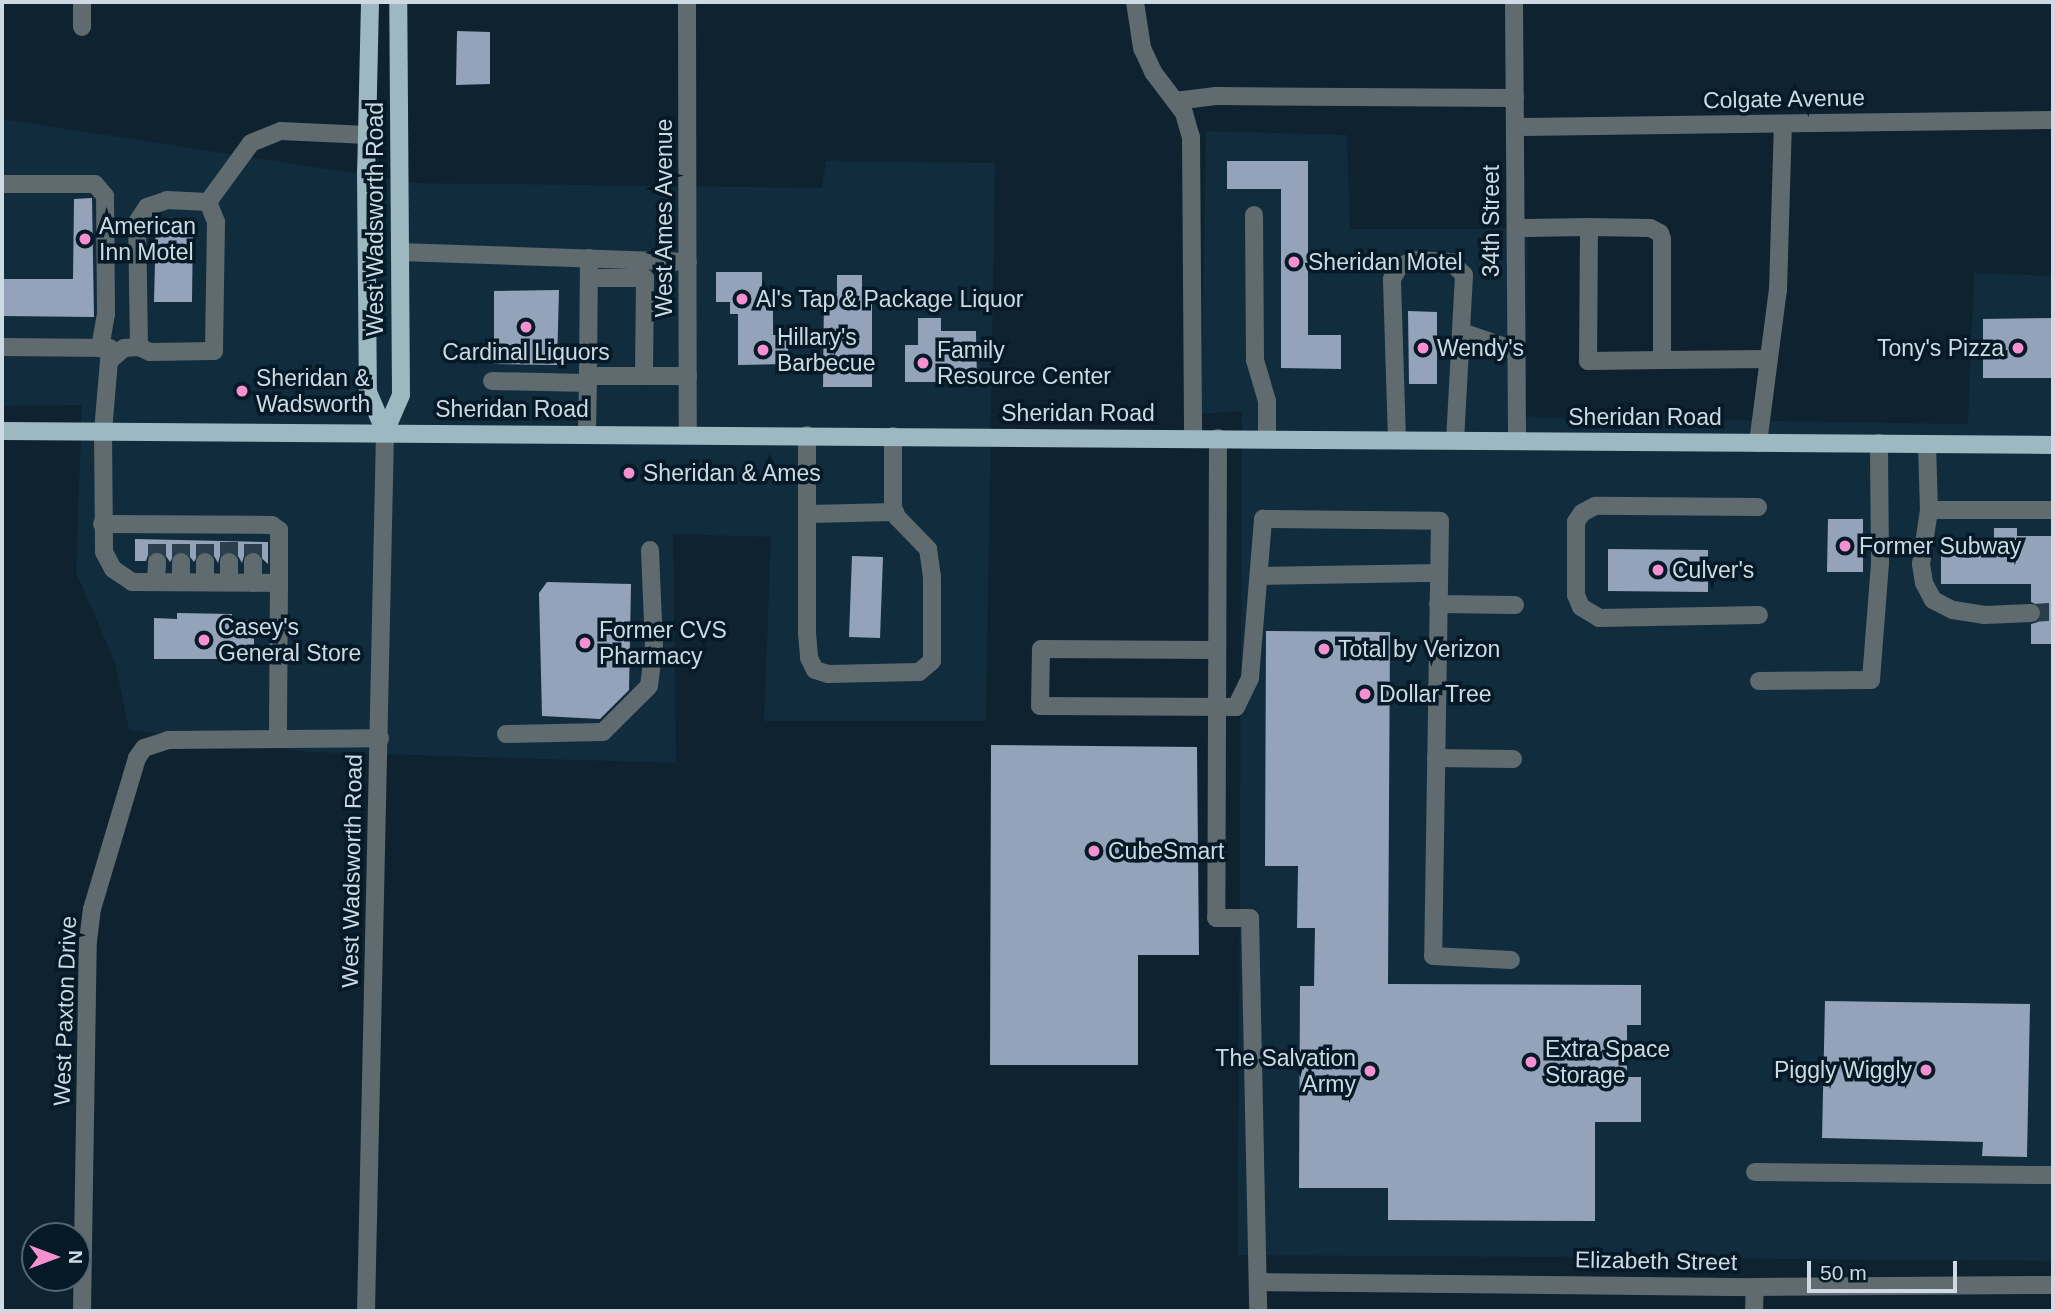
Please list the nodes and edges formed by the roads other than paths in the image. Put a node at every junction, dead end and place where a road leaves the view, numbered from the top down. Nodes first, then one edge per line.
1 (82, 2) edge
2 (370, 2) edge
3 (398, 2) edge
4 (687, 2) edge
5 (1135, 2) edge
6 (1514, 2) edge
7 (82, 27) dead end
8 (1514, 98) junction
9 (1175, 102) junction
10 (2053, 120) edge
11 (1783, 124) junction
12 (1515, 127) junction
13 (367, 135) junction
14 (2, 184) edge
15 (208, 202) junction
16 (1254, 215) dead end
17 (1589, 227) junction
18 (1516, 228) junction
19 (400, 252) junction
20 (589, 258) junction
21 (688, 262) junction
22 (589, 278) junction
23 (1462, 332) junction
24 (2, 347) edge
25 (100, 348) junction
26 (132, 348) junction
27 (1517, 351) junction
28 (1769, 359) junction
29 (1662, 360) junction
30 (644, 376) junction
31 (688, 376) junction
32 (587, 380) junction
33 (492, 381) dead end
34 (2, 430) edge
35 (103, 431) junction
36 (385, 432) junction
37 (587, 434) junction
38 (688, 435) junction
39 (807, 435) junction
40 (893, 436) junction
41 (1193, 438) junction
42 (1219, 438) junction
43 (1266, 439) junction
44 (1396, 440) junction
45 (1455, 440) junction
46 (1517, 441) junction
47 (1758, 443) junction
48 (1879, 443) junction
49 (1927, 444) junction
50 (2053, 445) edge
51 (1758, 507) dead end
52 (1929, 510) junction
53 (2053, 510) edge
54 (895, 512) junction
55 (808, 514) junction
56 (102, 524) junction
57 (650, 550) dead end
58 (157, 562) tunnel mouth
59 (181, 562) tunnel mouth
60 (205, 562) tunnel mouth
61 (229, 562) tunnel mouth
62 (253, 562) tunnel mouth
63 (1439, 573) junction
64 (1260, 576) junction
65 (156, 582) junction
66 (181, 582) junction
67 (205, 582) junction
68 (229, 582) junction
69 (253, 583) junction
70 (279, 583) junction
71 (1438, 604) junction
72 (1515, 605) dead end
73 (2031, 613) tunnel mouth
74 (1759, 615) dead end
75 (1217, 650) junction
76 (1759, 681) dead end
77 (1217, 708) junction
78 (506, 734) dead end
79 (380, 738) junction
80 (278, 739) junction
81 (1436, 758) junction
82 (1513, 759) dead end
83 (1511, 960) dead end
84 (1755, 1172) dead end
85 (2053, 1175) edge
86 (1258, 1282) junction
87 (2053, 1285) edge
88 (1755, 1287) junction
89 (82, 1311) edge
90 (366, 1311) edge
91 (1258, 1311) edge
92 (1754, 1311) edge

1 - 7 street
2 - 13 main road, West Wadsworth Road
3 - 19 main road, West Wadsworth Road
4 - 21 street, West Ames Avenue
5 - 9 street
6 - 8 street, 34th Street
8 - 9 street
8 - 12 street, 34th Street
9 - 41 street
10 - 11 street, Colgate Avenue
11 - 12 street, Colgate Avenue
11 - 28 street
12 - 18 street, 34th Street
13 - 15 street
13 - 36 main road, West Wadsworth Road
14 - 25 street
15 - 26 street
15 - 26 street
16 - 43 street
17 - 18 street
17 - 29 street
17 - 29 street
18 - 27 street, 34th Street
19 - 20 street
19 - 36 main road, West Wadsworth Road
20 - 21 street
20 - 22 street
21 - 31 street, West Ames Avenue
22 - 30 street
22 - 32 street
23 - 27 street
23 - 44 street
23 - 45 street
24 - 25 street
25 - 26 street
26 - 35 street
27 - 46 street, 34th Street
28 - 29 street
28 - 47 street
30 - 31 street
30 - 32 street
31 - 38 street, West Ames Avenue
32 - 33 street
32 - 37 street
34 - 35 main road, Sheridan Road
35 - 36 main road, Sheridan Road
35 - 56 street
36 - 37 main road, Sheridan Road
36 - 79 street, West Wadsworth Road
37 - 38 main road, Sheridan Road
38 - 39 main road, Sheridan Road
39 - 40 main road, Sheridan Road
39 - 55 street
40 - 41 main road, Sheridan Road
40 - 54 street
41 - 42 main road, Sheridan Road
42 - 43 main road, Sheridan Road
42 - 75 street
43 - 44 main road, Sheridan Road
44 - 45 main road, Sheridan Road
45 - 46 main road, Sheridan Road
46 - 47 main road, Sheridan Road
47 - 48 main road, Sheridan Road
48 - 49 main road, Sheridan Road
48 - 76 street
49 - 50 main road, Sheridan Road
49 - 52 street
51 - 74 street
52 - 53 street
52 - 73 street
54 - 55 street
54 - 55 street
56 - 65 street
56 - 70 street
57 - 78 street
58 - 65 street
59 - 66 street
60 - 67 street
61 - 68 street
62 - 69 street
63 - 64 street
63 - 64 street
63 - 71 street
64 - 77 street
65 - 66 street
66 - 67 street
67 - 68 street
68 - 69 street
69 - 70 street
70 - 80 street
71 - 72 street
71 - 81 street
75 - 77 street
75 - 77 street
77 - 86 street
79 - 80 street, West Paxton Drive
79 - 90 street, West Wadsworth Road
80 - 89 street, West Paxton Drive
81 - 82 street
81 - 83 street
84 - 85 street
86 - 88 street, Elizabeth Street
86 - 91 street
87 - 88 street, Elizabeth Street
88 - 92 street

